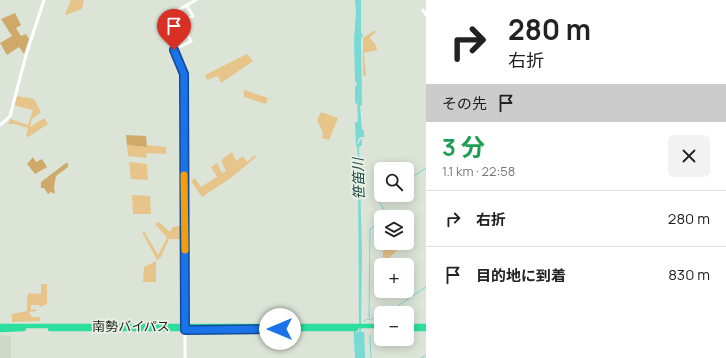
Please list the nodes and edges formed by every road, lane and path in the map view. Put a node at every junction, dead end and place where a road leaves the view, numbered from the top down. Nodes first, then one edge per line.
1 (44, 0) edge
2 (196, 0) edge
3 (187, 6) junction
4 (423, 10) dead end
5 (175, 13) junction
6 (426, 15) edge
7 (181, 22) junction
8 (174, 50) junction
9 (0, 124) edge
10 (0, 326) edge
11 (414, 326) edge
12 (426, 326) edge
13 (374, 327) edge
14 (185, 328) junction
15 (370, 328) junction
16 (374, 328) edge
17 (414, 329) edge
18 (426, 329) edge
19 (0, 330) edge
20 (185, 358) edge

1 - 9 street
2 - 3 street
3 - 5 street
3 - 7 street
4 - 6 street
5 - 7 street
5 - 8 street
7 - 8 street
8 - 14 street
10 - 14 highway, 南勢バイパス
11 - 12 highway
13 - 15 highway, 南勢バイパス
14 - 15 highway, 南勢バイパス
14 - 19 highway, 南勢バイパス
14 - 20 street
15 - 16 highway, 南勢バイパス
17 - 18 highway

